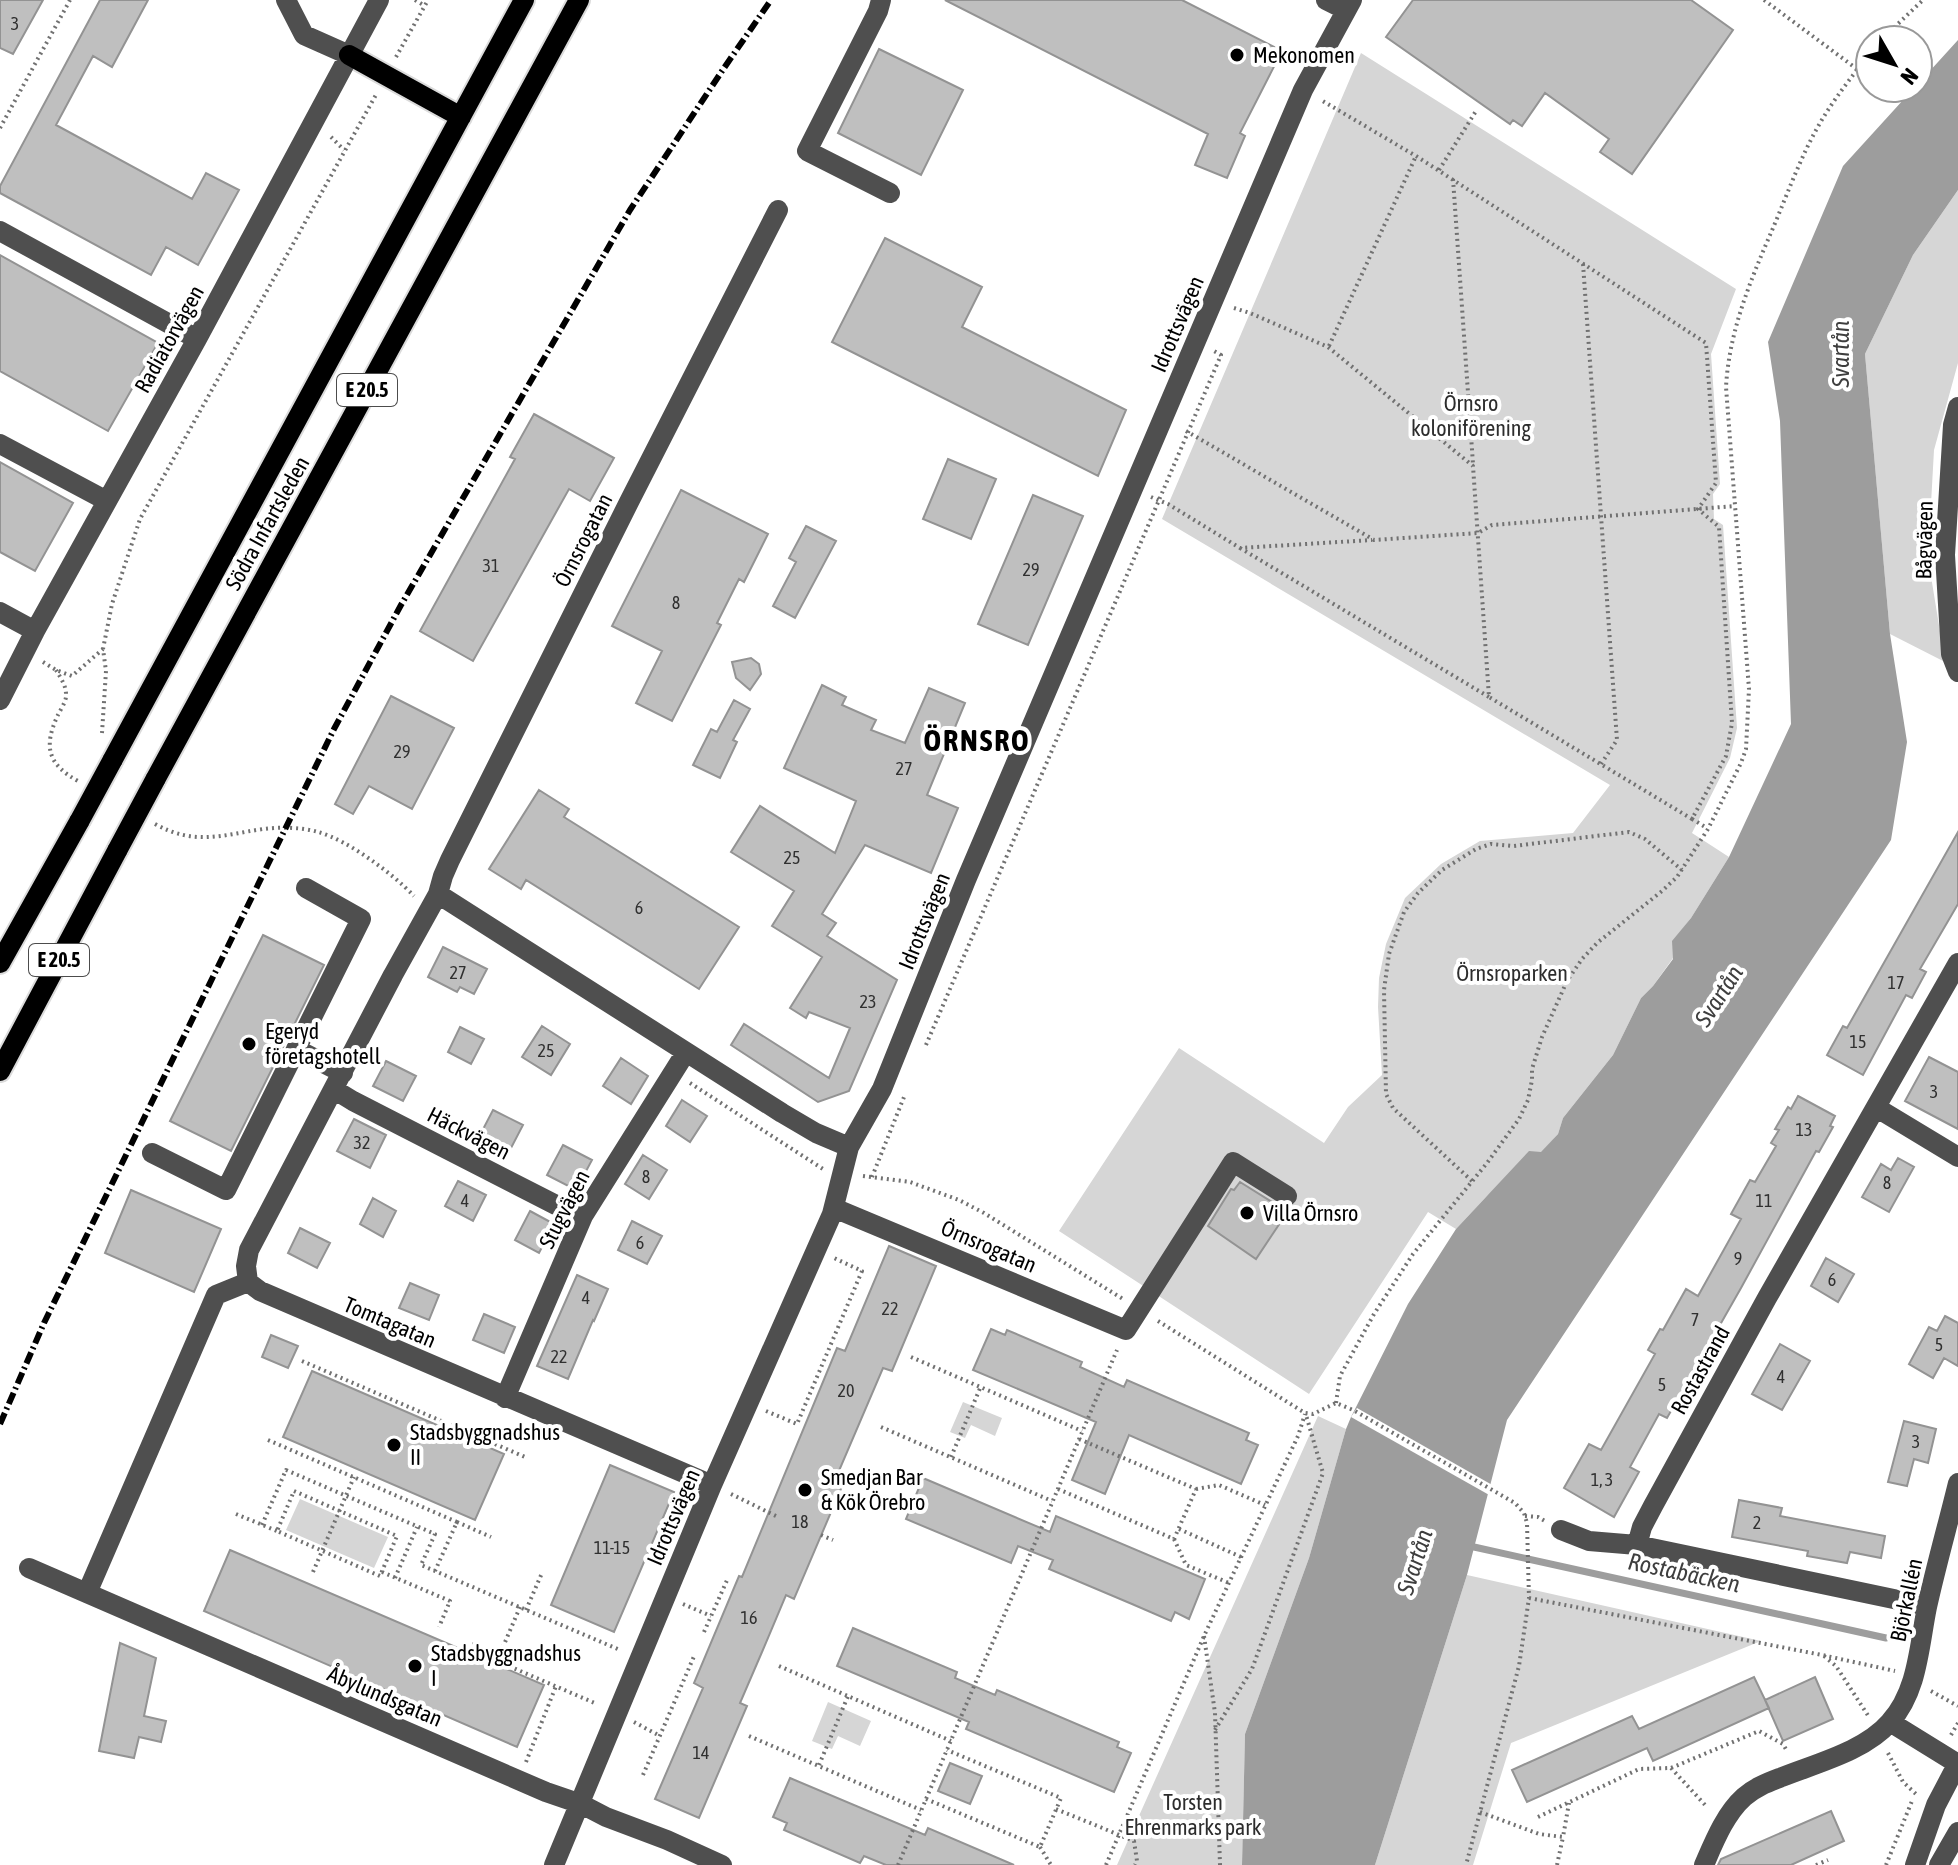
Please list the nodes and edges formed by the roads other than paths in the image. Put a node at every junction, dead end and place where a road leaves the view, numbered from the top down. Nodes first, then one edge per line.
1 (286, 0) edge
2 (379, 0) edge
3 (524, 0) edge
4 (579, 0) edge
5 (881, 0) edge
6 (1326, 0) edge
7 (1349, 5) edge
8 (349, 55) junction
9 (461, 117) junction
10 (890, 193) dead end
11 (778, 210) dead end
12 (0, 231) edge
13 (197, 339) junction
14 (1958, 407) edge
15 (0, 444) edge
16 (107, 501) junction
17 (0, 612) edge
18 (35, 631) junction
19 (1958, 672) edge
20 (0, 700) edge
21 (306, 888) dead end
22 (438, 894) junction
23 (0, 963) edge
24 (1958, 963) edge
25 (296, 1049) junction
26 (686, 1052) junction
27 (0, 1071) edge
28 (339, 1081) junction
29 (1877, 1108) junction
30 (849, 1147) junction
31 (152, 1153) dead end
32 (1958, 1157) edge
33 (1287, 1196) dead end
34 (834, 1208) junction
35 (583, 1216) junction
36 (248, 1282) junction
37 (505, 1398) junction
38 (1958, 1483) edge
39 (712, 1485) junction
40 (1561, 1530) dead end
41 (1637, 1545) junction
42 (29, 1568) dead end
43 (87, 1593) junction
44 (1927, 1606) junction
45 (1890, 1722) junction
46 (1958, 1763) edge
47 (581, 1804) junction
48 (1958, 1832) edge
49 (554, 1865) edge
50 (722, 1865) edge
51 (1704, 1865) edge
52 (1915, 1865) edge
53 (1939, 1865) edge

1 - 8 street
2 - 8 street, Radiatorvägen
3 - 9 main road, Södra Infartsleden / E 20.5
4 - 27 main road, Södra Infartsleden / E 20.5, bridge
5 - 10 street
6 - 7 street
7 - 30 street, Idrottsvägen
8 - 9 main road
8 - 13 street, Radiatorvägen
9 - 23 main road, Södra Infartsleden / E 20.5, bridge
11 - 22 street, Örnsrogatan
12 - 13 street
13 - 16 street, Radiatorvägen
14 - 19 street, Bågvägen
15 - 16 street
16 - 18 street, Radiatorvägen
17 - 18 street
18 - 20 street, Radiatorvägen
21 - 25 street
22 - 26 street
22 - 28 street, Örnsrogatan
24 - 29 street, Rostastrand
25 - 28 street, Häckvägen
25 - 31 street
26 - 30 street
26 - 35 street, Stugvägen
28 - 35 street, Häckvägen
28 - 36 street
29 - 32 street
29 - 41 street, Rostastrand
30 - 34 street, Idrottsvägen
33 - 34 street, Örnsrogatan
34 - 39 street, Idrottsvägen
35 - 37 street, Stugvägen
36 - 37 street, Tomtagatan
36 - 43 street
37 - 39 street, Tomtagatan
38 - 44 street, Björkallén
39 - 47 street, Idrottsvägen
40 - 41 street
41 - 44 street
42 - 43 street, Åbylundsgatan
43 - 47 street, Åbylundsgatan
44 - 45 street, Björkallén
45 - 46 street
45 - 51 street
46 - 52 street
47 - 49 street, Idrottsvägen
47 - 50 street, Åbylundsgatan
48 - 53 street

